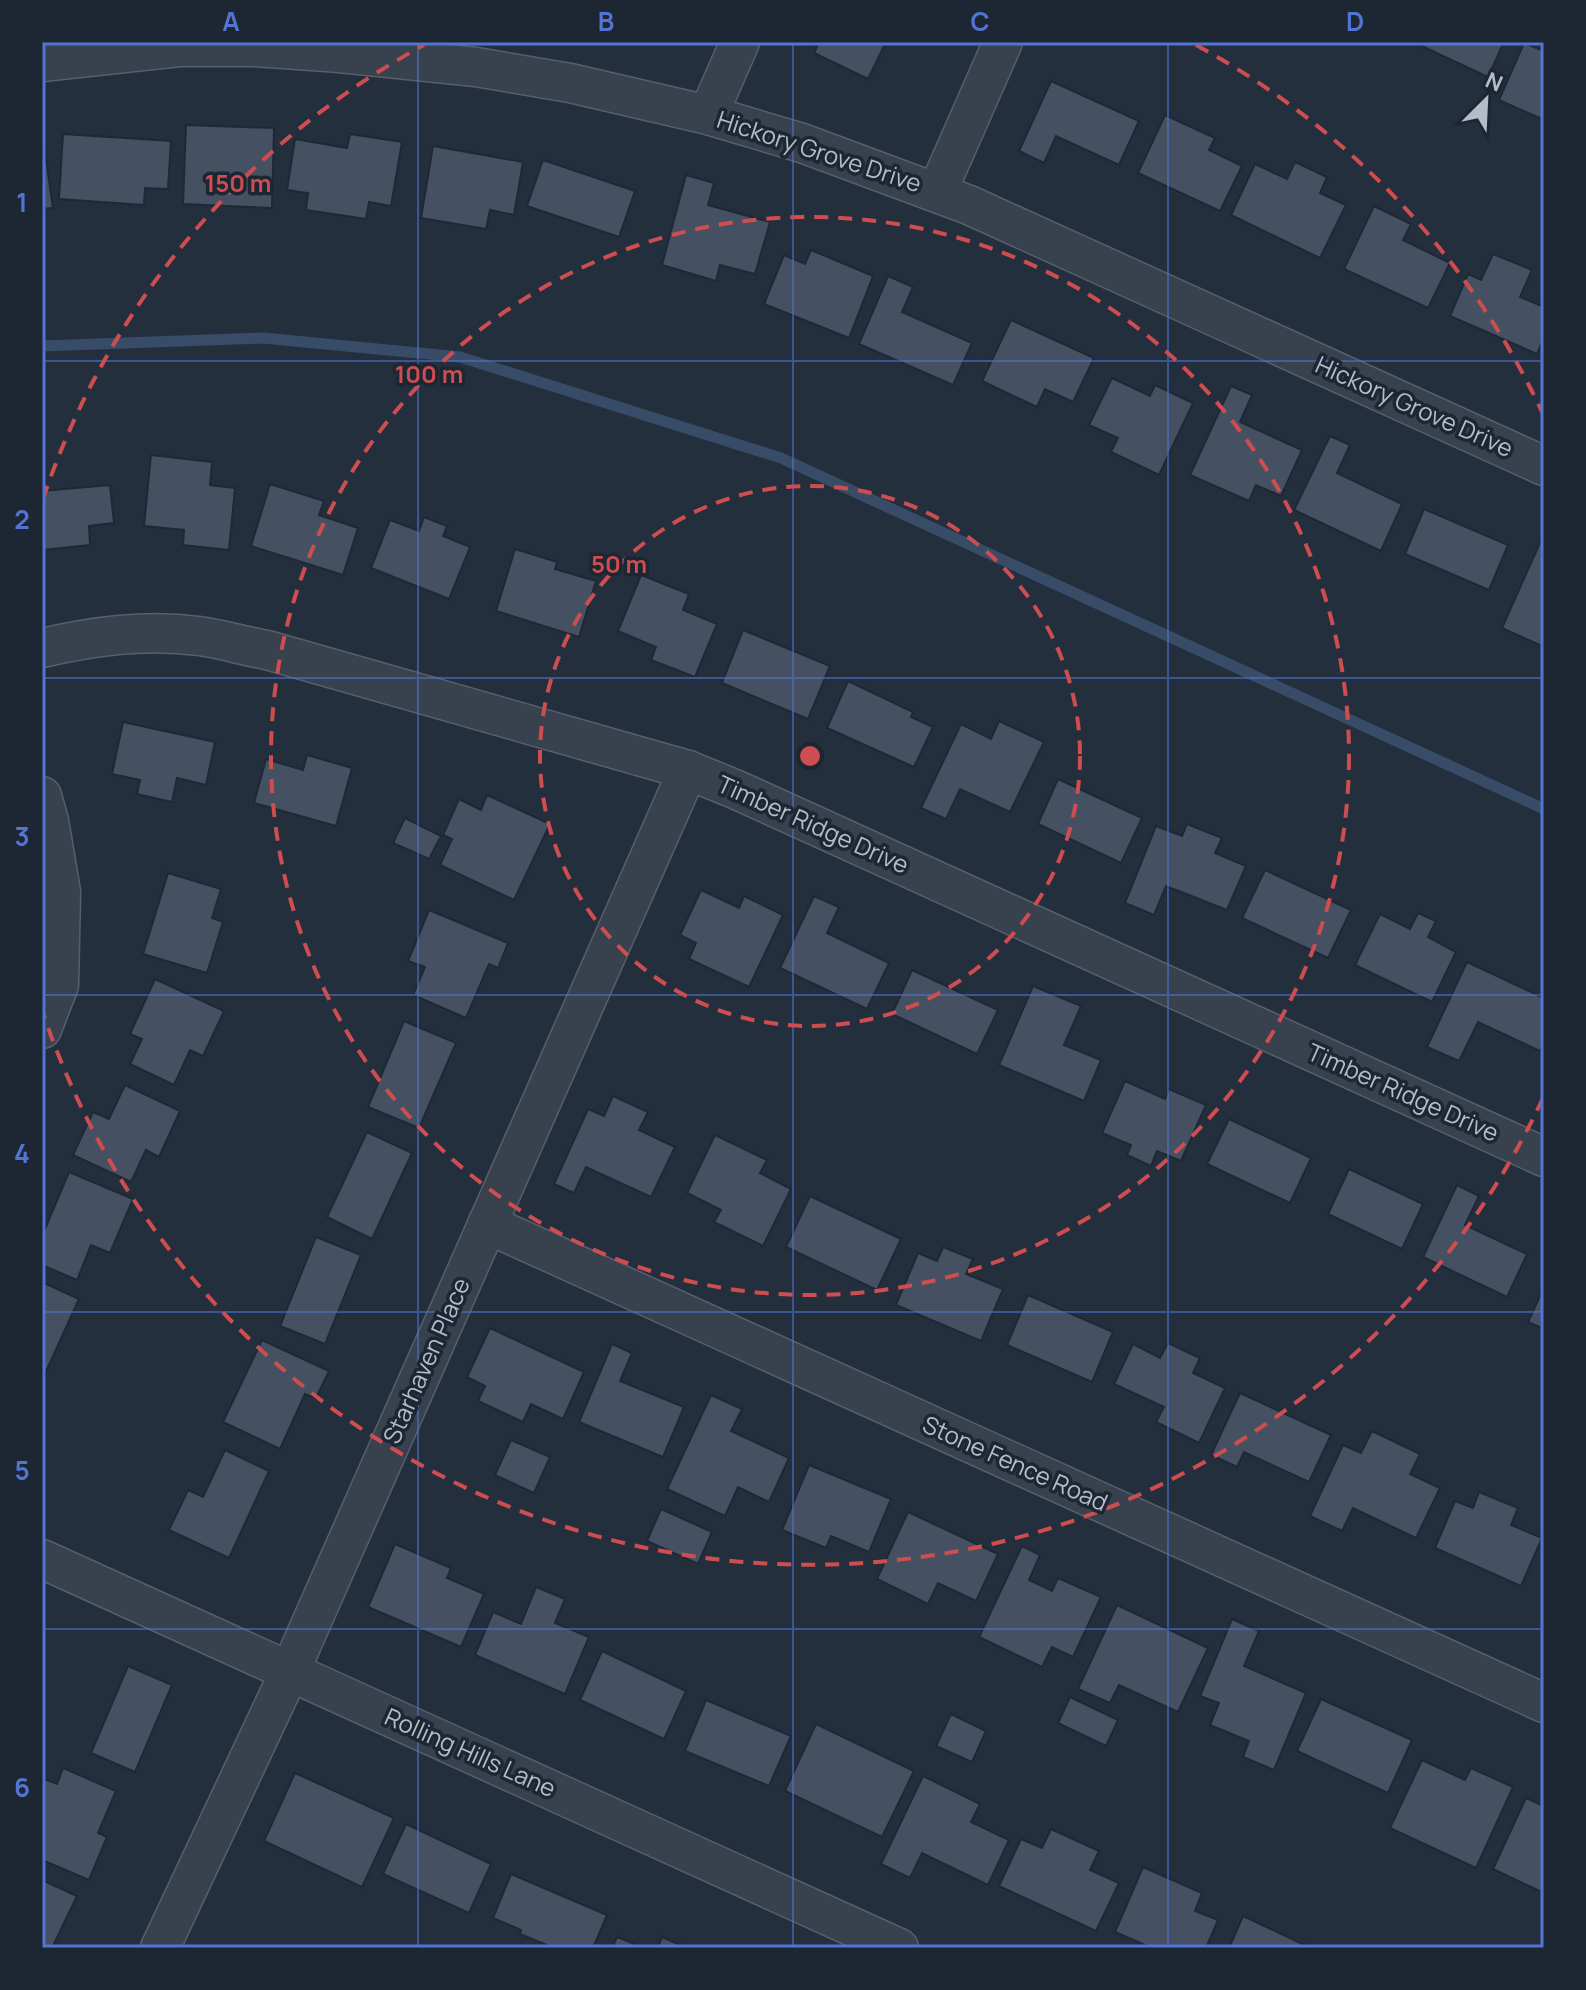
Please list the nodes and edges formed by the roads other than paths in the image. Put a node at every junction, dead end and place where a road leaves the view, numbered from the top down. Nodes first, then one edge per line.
1 (740, 42) edge
2 (1003, 42) edge
3 (42, 62) edge
4 (708, 115) junction
5 (937, 192) junction
6 (1544, 466) edge
7 (42, 648) edge
8 (688, 770) junction
9 (42, 796) edge
10 (42, 1029) edge
11 (1544, 1157) edge
12 (487, 1224) junction
13 (42, 1559) edge
14 (290, 1671) junction
15 (1544, 1703) edge
16 (160, 1948) edge
17 (899, 1948) edge

1 - 4 street
2 - 5 street
3 - 4 street, Hickory Grove Drive
4 - 5 street, Hickory Grove Drive
5 - 6 street, Hickory Grove Drive
7 - 8 street, Timber Ridge Drive
8 - 11 street, Timber Ridge Drive
8 - 12 street, Starhaven Place
9 - 10 street
12 - 14 street, Starhaven Place
12 - 15 street, Stone Fence Road
13 - 14 street, Rolling Hills Lane
14 - 16 street, Starhaven Place
14 - 17 street, Rolling Hills Lane

